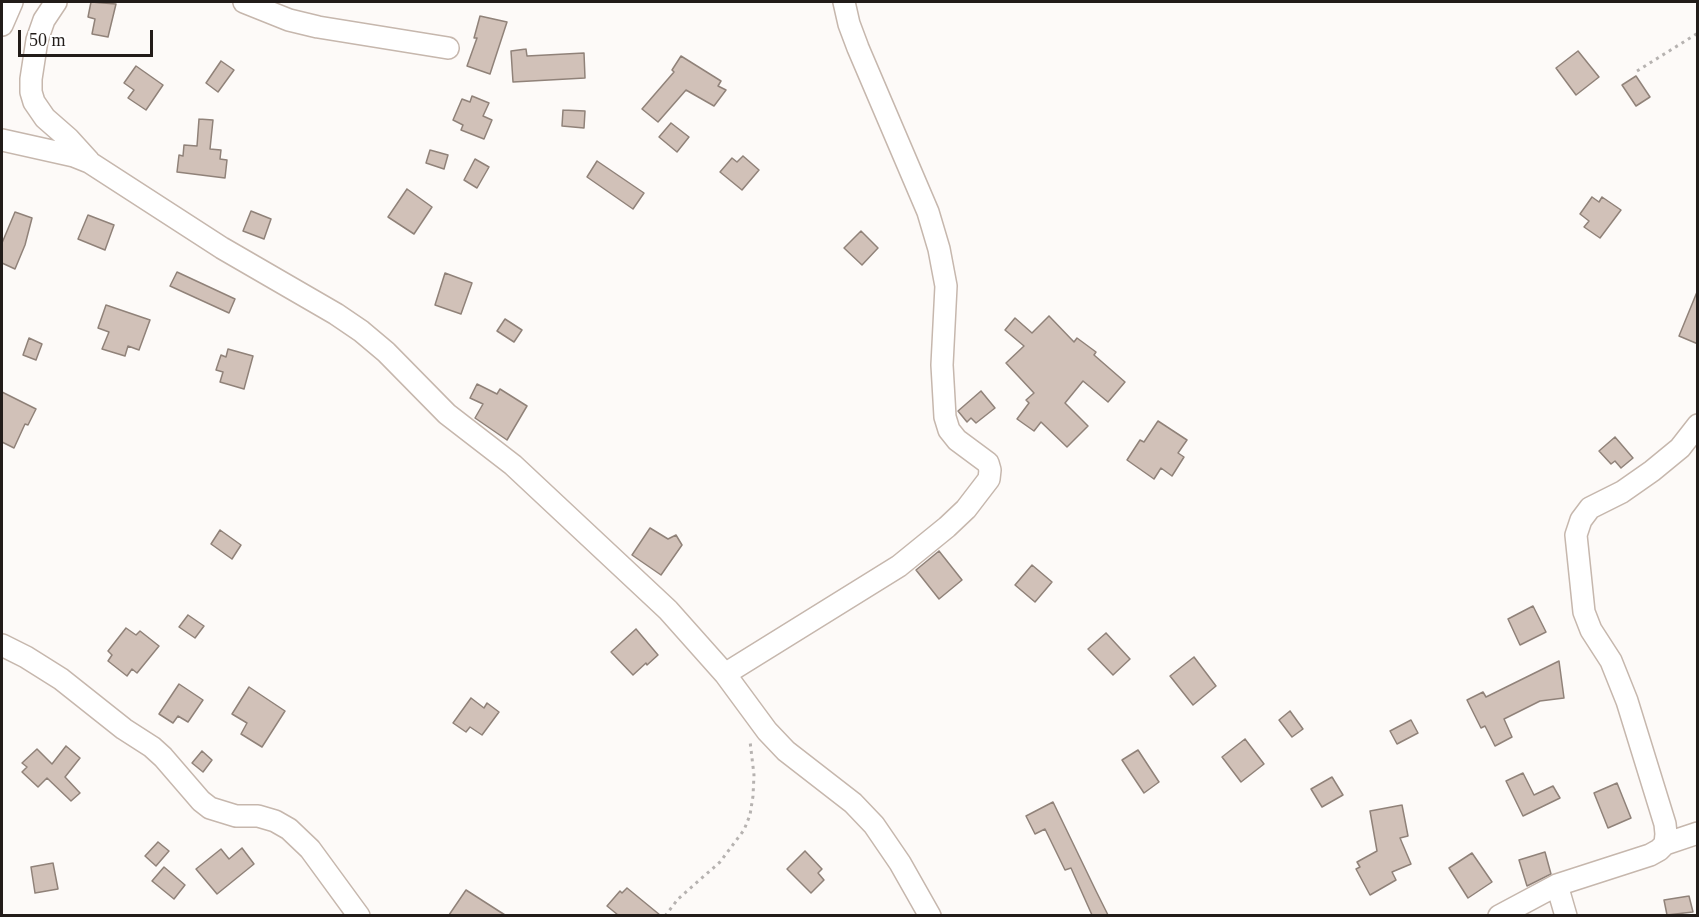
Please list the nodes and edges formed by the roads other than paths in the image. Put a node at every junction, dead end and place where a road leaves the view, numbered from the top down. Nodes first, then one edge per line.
1 (12, 2) edge
2 (56, 2) edge
3 (244, 2) edge
4 (844, 2) edge
5 (2, 25) edge
6 (448, 48) dead end
7 (2, 140) edge
8 (89, 162) junction
9 (1698, 425) edge
10 (2, 645) edge
11 (725, 674) junction
12 (1698, 833) edge
13 (1665, 844) junction
14 (1557, 885) junction
15 (359, 915) edge
16 (930, 915) edge
17 (1499, 915) edge
18 (1566, 915) edge

1 - 5 street
2 - 8 street
3 - 6 street
4 - 11 street
7 - 8 street
8 - 11 street
9 - 13 street
10 - 15 street
11 - 16 street
12 - 13 street
13 - 14 street
14 - 17 street
14 - 18 street

